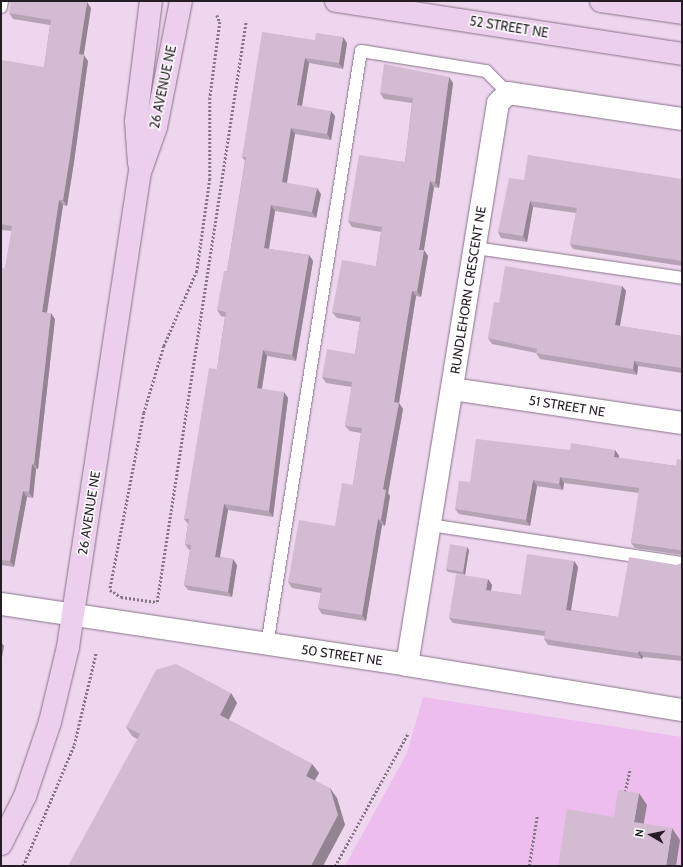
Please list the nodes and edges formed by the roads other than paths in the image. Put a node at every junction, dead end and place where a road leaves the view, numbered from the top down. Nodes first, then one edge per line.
1 (2, 1) edge
2 (151, 1) edge
3 (181, 1) edge
4 (336, 1) edge
5 (601, 1) edge
6 (1, 7) edge
7 (682, 13) edge
8 (682, 54) edge
9 (508, 93) junction
10 (682, 119) edge
11 (140, 172) junction
12 (475, 248) junction
13 (682, 278) edge
14 (452, 389) junction
15 (682, 423) edge
16 (430, 525) junction
17 (682, 563) edge
18 (1, 604) edge
19 (74, 616) junction
20 (267, 645) junction
21 (407, 665) junction
22 (682, 710) edge
23 (1, 844) edge

1 - 6 lane
2 - 11 street, 26 AVENUE NE
3 - 11 street, 26 AVENUE NE
4 - 8 street, 52 STREET NE
5 - 7 street
9 - 10 street
9 - 12 street, RUNDLEHORN CRESCENT NE
9 - 20 lane
11 - 19 street, 26 AVENUE NE
12 - 13 lane
12 - 14 street, RUNDLEHORN CRESCENT NE
14 - 15 street, 51 STREET NE
14 - 16 street, RUNDLEHORN CRESCENT NE
16 - 17 lane
16 - 21 street, RUNDLEHORN CRESCENT NE
18 - 19 street, 50 STREET NE
19 - 20 street, 50 STREET NE
19 - 23 street, 26 AVENUE NE
20 - 21 street, 50 STREET NE
21 - 22 street, 50 STREET NE

